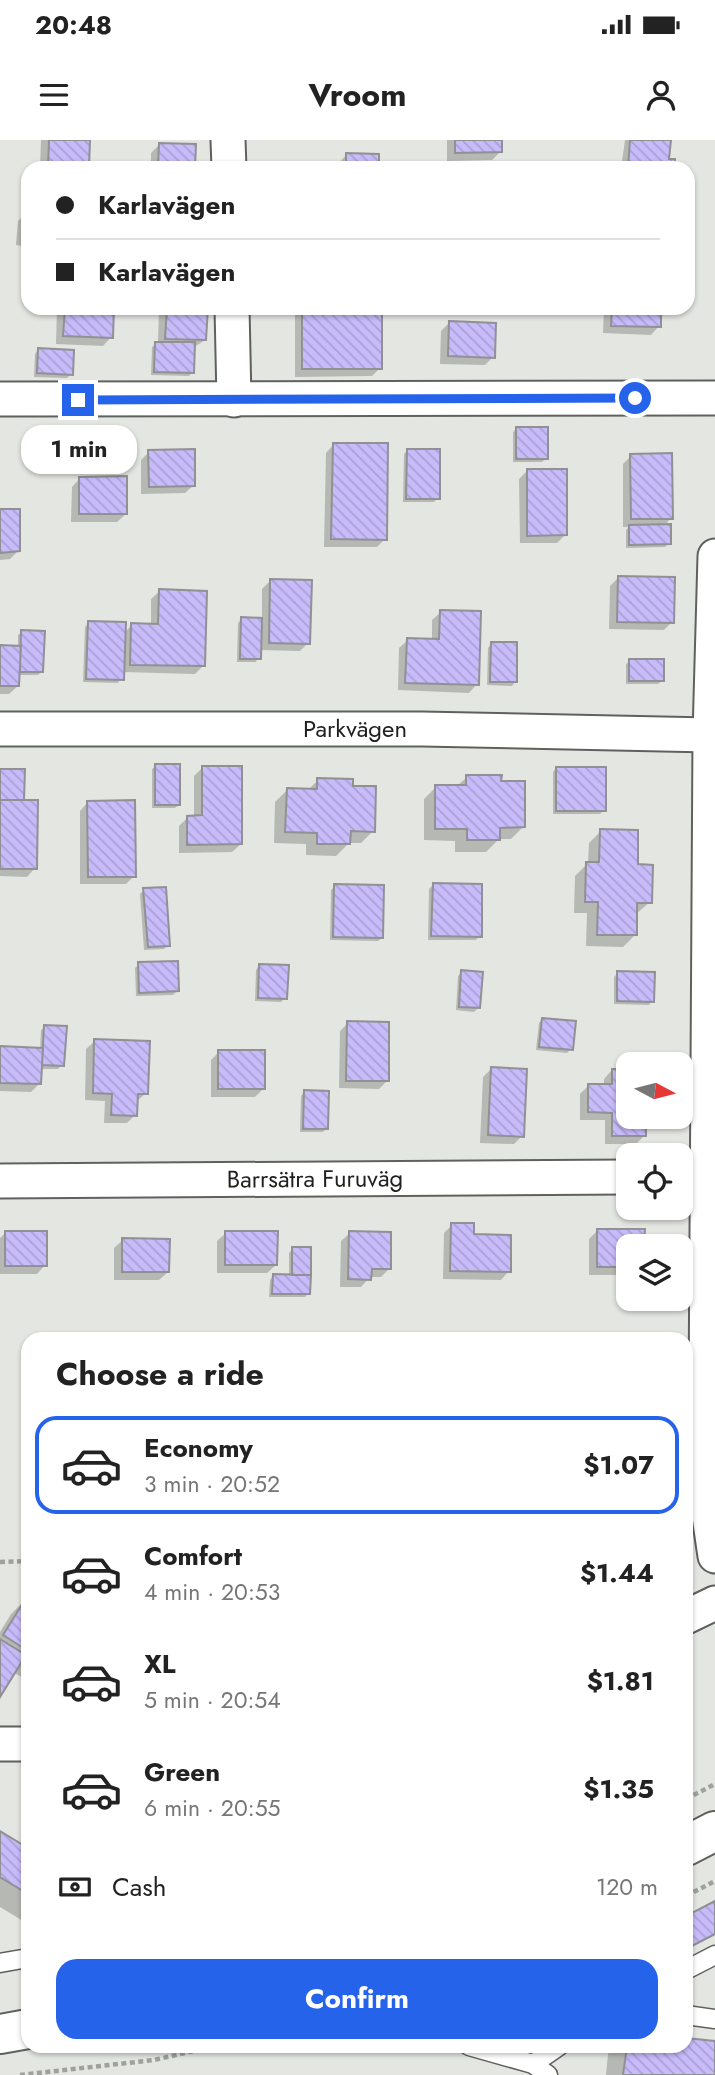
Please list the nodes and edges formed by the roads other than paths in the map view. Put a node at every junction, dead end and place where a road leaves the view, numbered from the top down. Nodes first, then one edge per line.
1 (228, 140) edge
2 (229, 161) edge
3 (232, 315) edge
4 (715, 398) edge
5 (0, 399) edge
6 (234, 400) junction
7 (715, 556) edge
8 (0, 729) edge
9 (710, 734) junction
10 (616, 1177) edge
11 (694, 1177) edge
12 (0, 1181) edge
13 (696, 1399) edge
14 (715, 1556) edge
15 (715, 1603) edge
16 (693, 1614) edge
17 (0, 1744) edge
18 (21, 1744) edge
19 (715, 1830) edge
20 (693, 1842) edge
21 (715, 1955) edge
22 (21, 1959) edge
23 (0, 1963) edge
24 (693, 1966) edge
25 (693, 2016) edge
26 (715, 2019) edge
27 (21, 2030) edge
28 (0, 2034) edge
29 (491, 2053) edge
30 (553, 2053) edge
31 (540, 2069) edge

1 - 2 street
3 - 6 street
4 - 6 street
5 - 6 street
7 - 9 street
8 - 9 street, Parkvägen
9 - 11 street
10 - 12 street, Barrsätra Furuväg
11 - 13 street
13 - 14 street
15 - 16 street
17 - 18 street
19 - 20 main road
21 - 24 lane
22 - 23 lane
25 - 26 lane
27 - 28 main road
29 - 31 lane
30 - 31 lane

